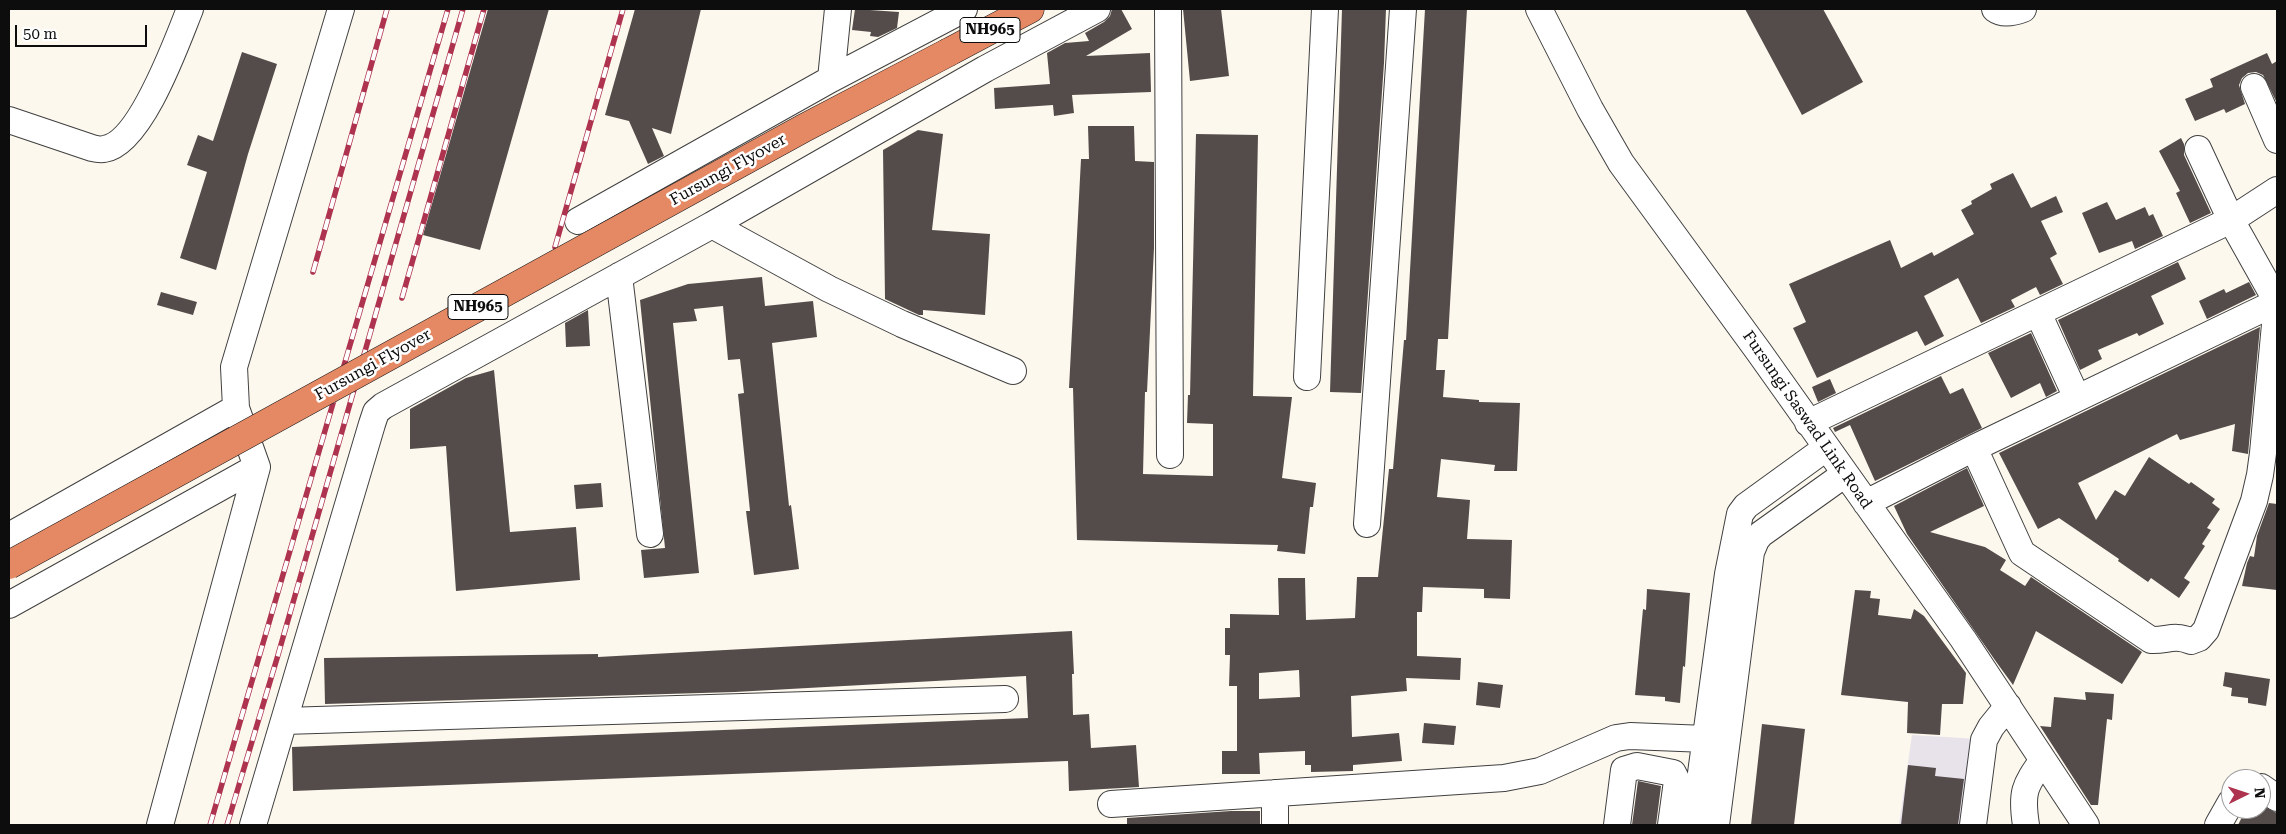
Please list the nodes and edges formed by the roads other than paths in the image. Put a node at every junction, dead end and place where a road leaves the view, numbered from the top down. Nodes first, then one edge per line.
1 (190, 9) edge
2 (341, 9) edge
3 (838, 9) edge
4 (964, 9) edge
5 (1030, 9) edge
6 (1097, 9) edge
7 (1168, 9) edge
8 (1325, 9) edge
9 (1403, 9) edge
10 (1539, 9) edge
11 (1995, 9) edge
12 (2023, 9) edge
13 (831, 79) junction
14 (2254, 87) dead end
15 (9, 120) edge
16 (2277, 140) edge
17 (2198, 149) dead end
18 (2277, 190) edge
19 (2231, 220) junction
20 (578, 221) dead end
21 (712, 225) junction
22 (619, 276) junction
23 (2277, 302) edge
24 (2038, 313) junction
25 (1013, 371) dead end
26 (1307, 377) dead end
27 (2077, 398) junction
28 (236, 408) junction
29 (1808, 423) junction
30 (1826, 448) junction
31 (1974, 448) junction
32 (1170, 455) dead end
33 (257, 467) junction
34 (1845, 474) junction
35 (1866, 503) junction
36 (1367, 524) dead end
37 (650, 534) dead end
38 (9, 536) edge
39 (9, 565) edge
40 (9, 605) edge
41 (1005, 699) dead end
42 (2008, 706) junction
43 (284, 720) junction
44 (1706, 739) junction
45 (2043, 760) junction
46 (1275, 793) junction
47 (1111, 804) dead end
48 (160, 825) edge
49 (253, 825) edge
50 (1275, 825) edge
51 (1617, 825) edge
52 (1671, 825) edge
53 (1694, 825) edge
54 (1716, 825) edge
55 (1973, 825) edge
56 (2026, 825) edge
57 (2086, 825) edge

1 - 15 street
2 - 28 street
3 - 13 street
4 - 13 street
5 - 39 highway, Fursungi Flyover / NH965, bridge
6 - 21 street
7 - 32 street
8 - 26 street
9 - 36 street
10 - 29 street, Fursungi Saswad Link Road
11 - 12 street
13 - 20 street
14 - 16 street
17 - 19 street
18 - 19 street
19 - 23 street
19 - 24 street
21 - 22 street
21 - 25 street
22 - 37 street
22 - 43 street
23 - 27 street
23 - 31 street
24 - 27 street
24 - 29 street
27 - 31 street
28 - 33 street
28 - 38 street
29 - 30 street, Fursungi Saswad Link Road
30 - 34 street, Fursungi Saswad Link Road
30 - 44 street
31 - 35 street
33 - 40 street
33 - 48 street
34 - 35 street, Fursungi Saswad Link Road
34 - 54 street
35 - 42 street, Fursungi Saswad Link Road
41 - 43 street
42 - 45 street, Fursungi Saswad Link Road
42 - 55 street
43 - 49 street
44 - 46 street
44 - 53 street
45 - 56 street
45 - 57 street, Fursungi Saswad Link Road
46 - 47 street
46 - 50 street
51 - 52 street

